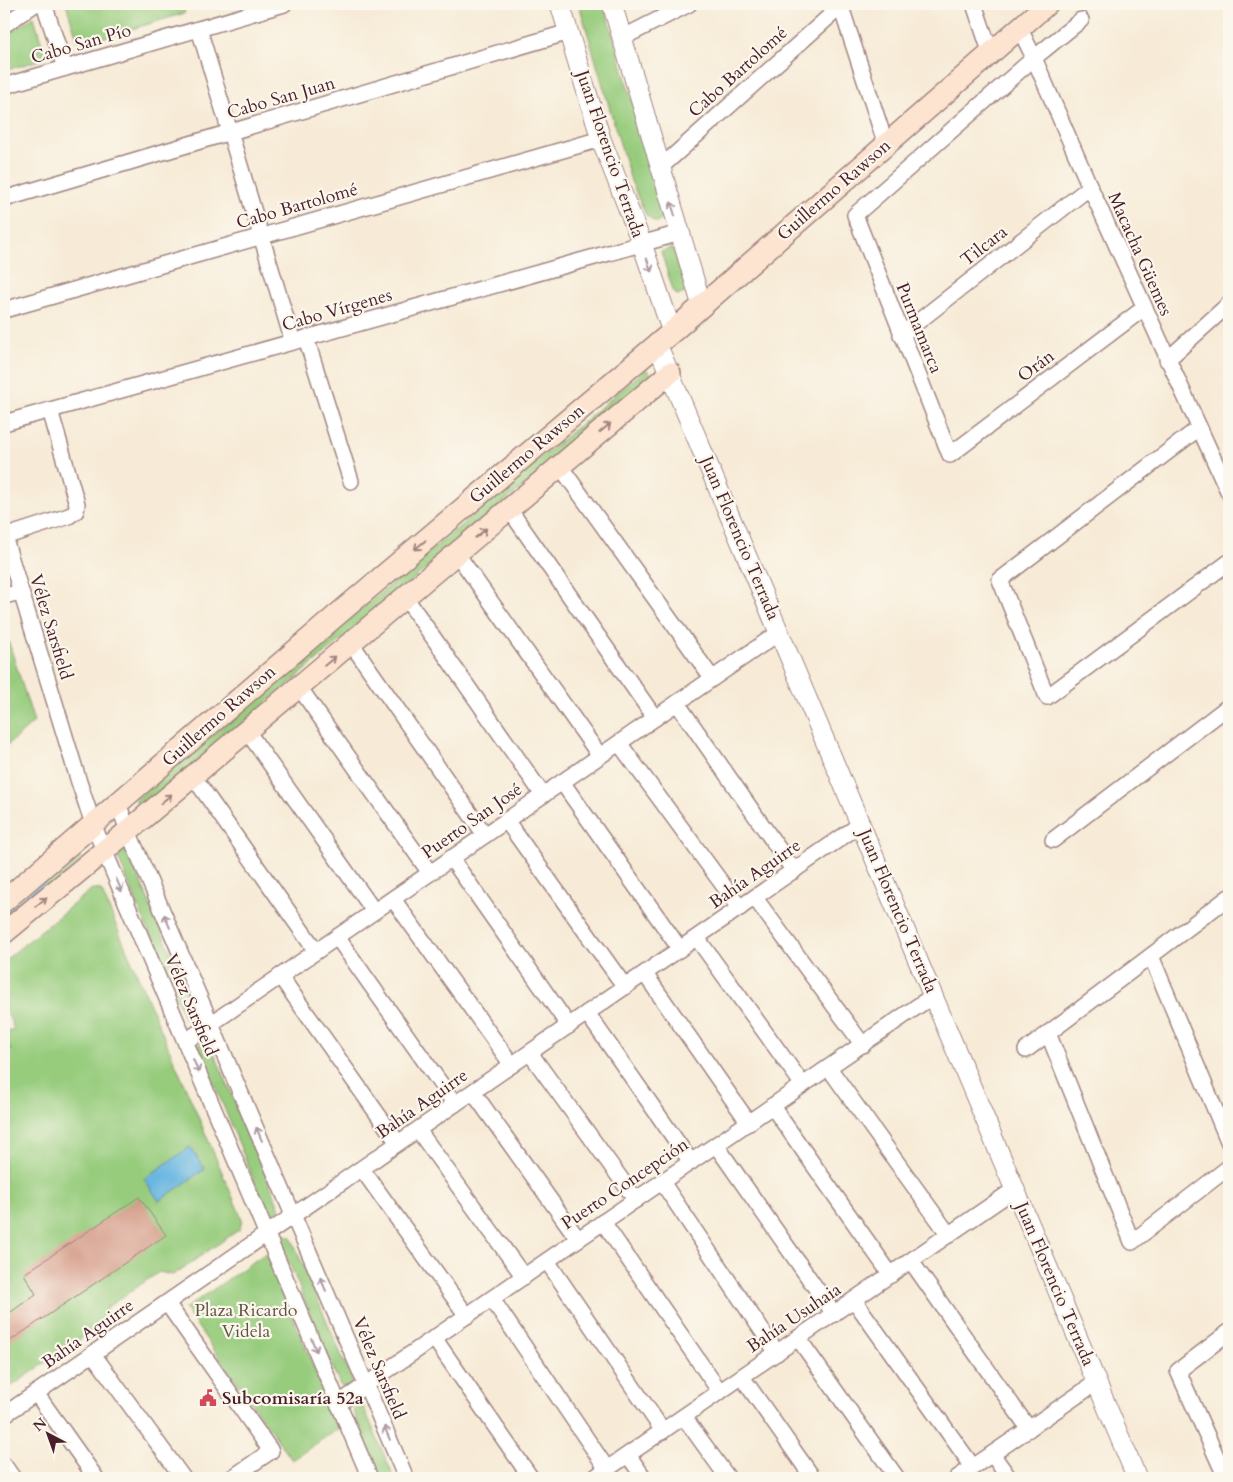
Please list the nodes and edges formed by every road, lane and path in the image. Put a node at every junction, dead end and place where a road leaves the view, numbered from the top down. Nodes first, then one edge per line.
1 (35, 4) edge
2 (44, 4) edge
3 (284, 4) edge
4 (560, 4) edge
5 (612, 4) edge
6 (689, 4) edge
7 (974, 4) edge
8 (1047, 4) edge
9 (841, 5) edge
10 (1081, 20) dead end
11 (4, 25) edge
12 (199, 29) junction
13 (1020, 29) junction
14 (569, 32) junction
15 (622, 38) junction
16 (991, 54) junction
17 (1034, 58) junction
18 (65, 68) junction
19 (4, 86) edge
20 (230, 132) junction
21 (601, 139) junction
22 (886, 145) junction
23 (661, 167) junction
24 (1090, 187) junction
25 (4, 199) edge
26 (680, 234) junction
27 (261, 236) junction
28 (642, 244) junction
29 (1229, 304) edge
30 (702, 306) junction
31 (1144, 308) junction
32 (4, 310) edge
33 (901, 335) junction
34 (664, 338) junction
35 (299, 340) junction
36 (1168, 360) junction
37 (670, 373) junction
38 (50, 410) junction
39 (4, 423) edge
40 (1199, 428) junction
41 (950, 455) joint
42 (560, 466) junction
43 (351, 481) dead end
44 (1229, 493) edge
45 (509, 509) junction
46 (4, 537) edge
47 (457, 554) junction
48 (1229, 562) edge
49 (21, 592) junction
50 (4, 596) edge
51 (405, 598) junction
52 (780, 632) junction
53 (351, 643) junction
54 (712, 678) junction
55 (299, 687) junction
56 (677, 703) junction
57 (1229, 706) edge
58 (655, 718) junction
59 (247, 731) junction
60 (618, 743) junction
61 (600, 756) junction
62 (194, 776) junction
63 (562, 782) junction
64 (543, 795) junction
65 (118, 803) junction
66 (506, 820) junction
67 (93, 824) junction
68 (861, 824) junction
69 (128, 831) junction
70 (485, 835) junction
71 (1053, 840) dead end
72 (105, 850) junction
73 (451, 858) junction
74 (794, 871) junction
75 (430, 873) junction
76 (1229, 897) edge
77 (755, 898) junction
78 (393, 899) junction
79 (4, 901) edge
80 (740, 908) junction
81 (374, 911) junction
82 (4, 933) edge
83 (337, 937) junction
84 (697, 938) junction
85 (680, 949) junction
86 (316, 951) junction
87 (1150, 956) junction
88 (644, 974) junction
89 (280, 976) junction
90 (625, 987) junction
91 (934, 995) junction
92 (587, 1013) junction
93 (211, 1023) junction
94 (569, 1026) junction
95 (1048, 1034) junction
96 (186, 1041) junction
97 (862, 1045) junction
98 (1026, 1050) dead end
99 (530, 1053) junction
100 (512, 1065) junction
101 (829, 1068) junction
102 (803, 1085) junction
103 (473, 1092) junction
104 (455, 1104) junction
105 (772, 1106) junction
106 (749, 1123) junction
107 (418, 1130) junction
108 (1229, 1143) edge
109 (398, 1144) junction
110 (716, 1145) junction
111 (691, 1162) junction
112 (1229, 1167) edge
113 (362, 1168) junction
114 (662, 1182) junction
115 (1015, 1189) junction
116 (636, 1200) junction
117 (294, 1215) junction
118 (603, 1222) junction
119 (267, 1234) junction
120 (949, 1235) junction
121 (578, 1240) junction
122 (547, 1261) junction
123 (911, 1261) junction
124 (891, 1274) junction
125 (524, 1276) junction
126 (492, 1299) junction
127 (854, 1300) junction
128 (167, 1302) junction
129 (834, 1314) junction
130 (466, 1316) junction
131 (1229, 1332) edge
132 (434, 1338) junction
133 (798, 1338) junction
134 (777, 1353) junction
135 (93, 1354) junction
136 (742, 1377) junction
137 (1097, 1382) junction
138 (366, 1385) junction
139 (720, 1392) junction
140 (36, 1393) junction
141 (338, 1404) junction
142 (4, 1415) edge
143 (684, 1416) junction
144 (1029, 1428) junction
145 (663, 1431) junction
146 (992, 1454) junction
147 (628, 1455) junction
148 (4, 1465) edge
149 (972, 1468) junction
150 (607, 1469) junction
151 (13, 1478) edge
152 (96, 1478) edge
153 (183, 1478) edge
154 (232, 1478) edge
155 (370, 1478) edge
156 (406, 1478) edge
157 (531, 1478) edge
158 (594, 1478) edge
159 (644, 1478) edge
160 (728, 1478) edge
161 (813, 1478) edge
162 (897, 1478) edge
163 (957, 1478) edge
164 (1008, 1478) edge
165 (1137, 1478) edge
166 (1226, 1478) edge

1 - 11 street
2 - 18 street
3 - 12 street, Cabo San Pío
4 - 14 street, Juan Florencio Terrada
5 - 15 street
6 - 15 street
7 - 16 street
8 - 13 main road, Guillermo Rawson
9 - 22 street
9 - 23 street, Cabo Bartolomé
10 - 17 street
12 - 18 street, Cabo San Pío
12 - 20 street
13 - 16 main road, Guillermo Rawson
13 - 17 street, Macacha Güemes
14 - 20 street, Cabo San Juan
14 - 21 street, Juan Florencio Terrada
15 - 23 street
16 - 22 main road, Guillermo Rawson
17 - 24 street, Macacha Güemes
17 - 33 street, Purmamarca
18 - 19 street, Cabo San Pío
20 - 25 street, Cabo San Juan
20 - 27 street
21 - 27 street, Cabo Bartolomé
21 - 28 street, Juan Florencio Terrada
22 - 30 main road, Guillermo Rawson
26 -> 23 street
24 - 31 street, Macacha Güemes
24 - 33 street, Tilcara
26 - 28 street, Cabo Vírgenes
26 - 30 street
27 - 32 street, Cabo Bartolomé
27 - 35 street
28 -> 34 street, Juan Florencio Terrada
28 - 35 street, Cabo Vírgenes
29 - 36 street
30 - 34 main road, Guillermo Rawson
31 - 36 street, Macacha Güemes
31 - 41 street, Orán
33 - 41 street, Purmamarca
34 - 37 street, Juan Florencio Terrada
34 -> 65 main road, Guillermo Rawson
35 - 38 street, Cabo Vírgenes
35 - 43 street
36 - 40 street, Macacha Güemes
42 -> 37 main road, Guillermo Rawson
37 - 52 street, Juan Florencio Terrada
38 - 39 street, Cabo Vírgenes
38 - 46 street
40 - 44 street, Macacha Güemes
40 - 48 street
42 - 45 main road, Guillermo Rawson
42 - 54 street
47 -> 45 main road, Guillermo Rawson
45 - 58 street
46 - 49 street, Vélez Sarsfield
47 - 51 main road, Guillermo Rawson
47 - 61 street
49 - 50 street
49 - 67 street, Vélez Sarsfield
51 - 53 main road, Guillermo Rawson
51 - 64 street
52 - 54 street, Puerto San José
52 - 68 street, Juan Florencio Terrada
55 -> 53 main road, Guillermo Rawson
53 - 70 street
54 - 56 street, Puerto San José
55 - 59 main road, Guillermo Rawson
55 - 75 street
56 - 58 street, Puerto San José
56 - 74 street
57 - 71 street
58 - 60 street, Puerto San José
59 - 62 main road, Guillermo Rawson
59 - 81 street
60 - 61 street, Puerto San José
60 - 80 street
61 - 63 street, Puerto San José
69 -> 62 main road, Guillermo Rawson
62 - 86 street
63 - 64 street, Puerto San José
63 - 85 street
64 - 66 street, Puerto San José
65 - 67 main road, Guillermo Rawson
65 - 69 street, Vélez Sarsfield
66 - 70 street, Puerto San José
66 - 90 street
67 - 72 street, Vélez Sarsfield
67 - 79 main road, Guillermo Rawson
68 - 74 street, Bahía Aguirre
68 - 91 street, Juan Florencio Terrada
69 - 72 main road, Guillermo Rawson
93 -> 69 street, Vélez Sarsfield
70 - 73 street, Puerto San José
82 -> 72 main road, Guillermo Rawson
72 -> 96 street, Vélez Sarsfield
73 - 75 street, Puerto San José
73 - 94 street
74 - 77 street, Bahía Aguirre
75 - 78 street, Puerto San José
76 - 87 street
77 - 80 street, Bahía Aguirre
77 - 97 street
78 - 81 street, Puerto San José
78 - 100 street
80 - 84 street, Bahía Aguirre
81 - 83 street, Puerto San José
83 - 86 street, Puerto San José
83 - 104 street
84 - 85 street, Bahía Aguirre
84 - 102 street
85 - 88 street, Bahía Aguirre
86 - 89 street, Puerto San José
87 - 95 street
87 - 108 street
88 - 90 street, Bahía Aguirre
88 - 106 street
89 - 93 street, Puerto San José
89 - 109 street
90 - 92 street, Bahía Aguirre
91 - 97 street, Puerto Concepción
91 - 115 street, Juan Florencio Terrada
92 - 94 street, Bahía Aguirre
92 - 111 street
93 - 96 street, Puerto San José
117 -> 93 street, Vélez Sarsfield
94 - 99 street, Bahía Aguirre
95 - 98 street
95 - 112 street
96 -> 119 street, Vélez Sarsfield
97 - 101 street, Puerto Concepción
99 - 100 street, Bahía Aguirre
99 - 116 street
100 - 103 street, Bahía Aguirre
101 - 102 street, Puerto Concepción
101 - 120 street
102 - 105 street, Puerto Concepción
103 - 104 street, Bahía Aguirre
103 - 121 street
104 - 107 street, Bahía Aguirre
105 - 106 street, Puerto Concepción
105 - 124 street
106 - 110 street, Puerto Concepción
107 - 109 street, Bahía Aguirre
107 - 125 street
109 - 113 street, Bahía Aguirre
110 - 111 street, Puerto Concepción
110 - 129 street
111 - 114 street, Puerto Concepción
113 - 117 street, Bahía Aguirre
113 - 130 street
114 - 116 street, Puerto Concepción
114 - 134 street
115 - 120 street, Bahía Usuhaia
115 - 137 street, Juan Florencio Terrada
116 - 118 street, Puerto Concepción
117 - 119 street, Bahía Aguirre
138 -> 117 street, Vélez Sarsfield
118 - 121 street, Puerto Concepción
118 - 139 street
119 - 128 street, Bahía Aguirre
119 -> 141 street, Vélez Sarsfield
120 - 123 street, Bahía Usuhaia
121 - 122 street, Puerto Concepción
122 - 125 street, Puerto Concepción
122 - 145 street
123 - 124 street, Bahía Usuhaia
123 - 144 street
124 - 127 street, Bahía Usuhaia
125 - 126 street, Puerto Concepción
126 - 130 street, Puerto Concepción
126 - 150 street
127 - 129 street, Bahía Usuhaia
127 - 149 street
128 - 135 street, Bahía Aguirre
128 - 154 street
129 - 133 street, Bahía Usuhaia
130 - 132 street, Puerto Concepción
131 - 166 street
132 - 138 street, Puerto Concepción
132 - 157 street
133 - 134 street, Bahía Usuhaia
133 - 162 street
134 - 136 street, Bahía Usuhaia
135 - 140 street, Bahía Aguirre
135 - 153 street
136 - 139 street, Bahía Usuhaia
136 - 161 street
137 - 144 street
137 - 165 street, Juan Florencio Terrada
138 - 141 street, Puerto Concepción
156 -> 138 street, Vélez Sarsfield
139 - 143 street, Bahía Usuhaia
140 - 142 street, Bahía Aguirre
140 - 152 street
141 - 155 street, Vélez Sarsfield
143 - 145 street, Bahía Usuhaia
143 - 160 street
144 - 146 street
145 - 147 street, Bahía Usuhaia
146 - 149 street
146 - 164 street
147 - 150 street, Bahía Usuhaia
147 - 159 street
148 - 151 street
149 - 163 street
150 - 158 street, Bahía Usuhaia

